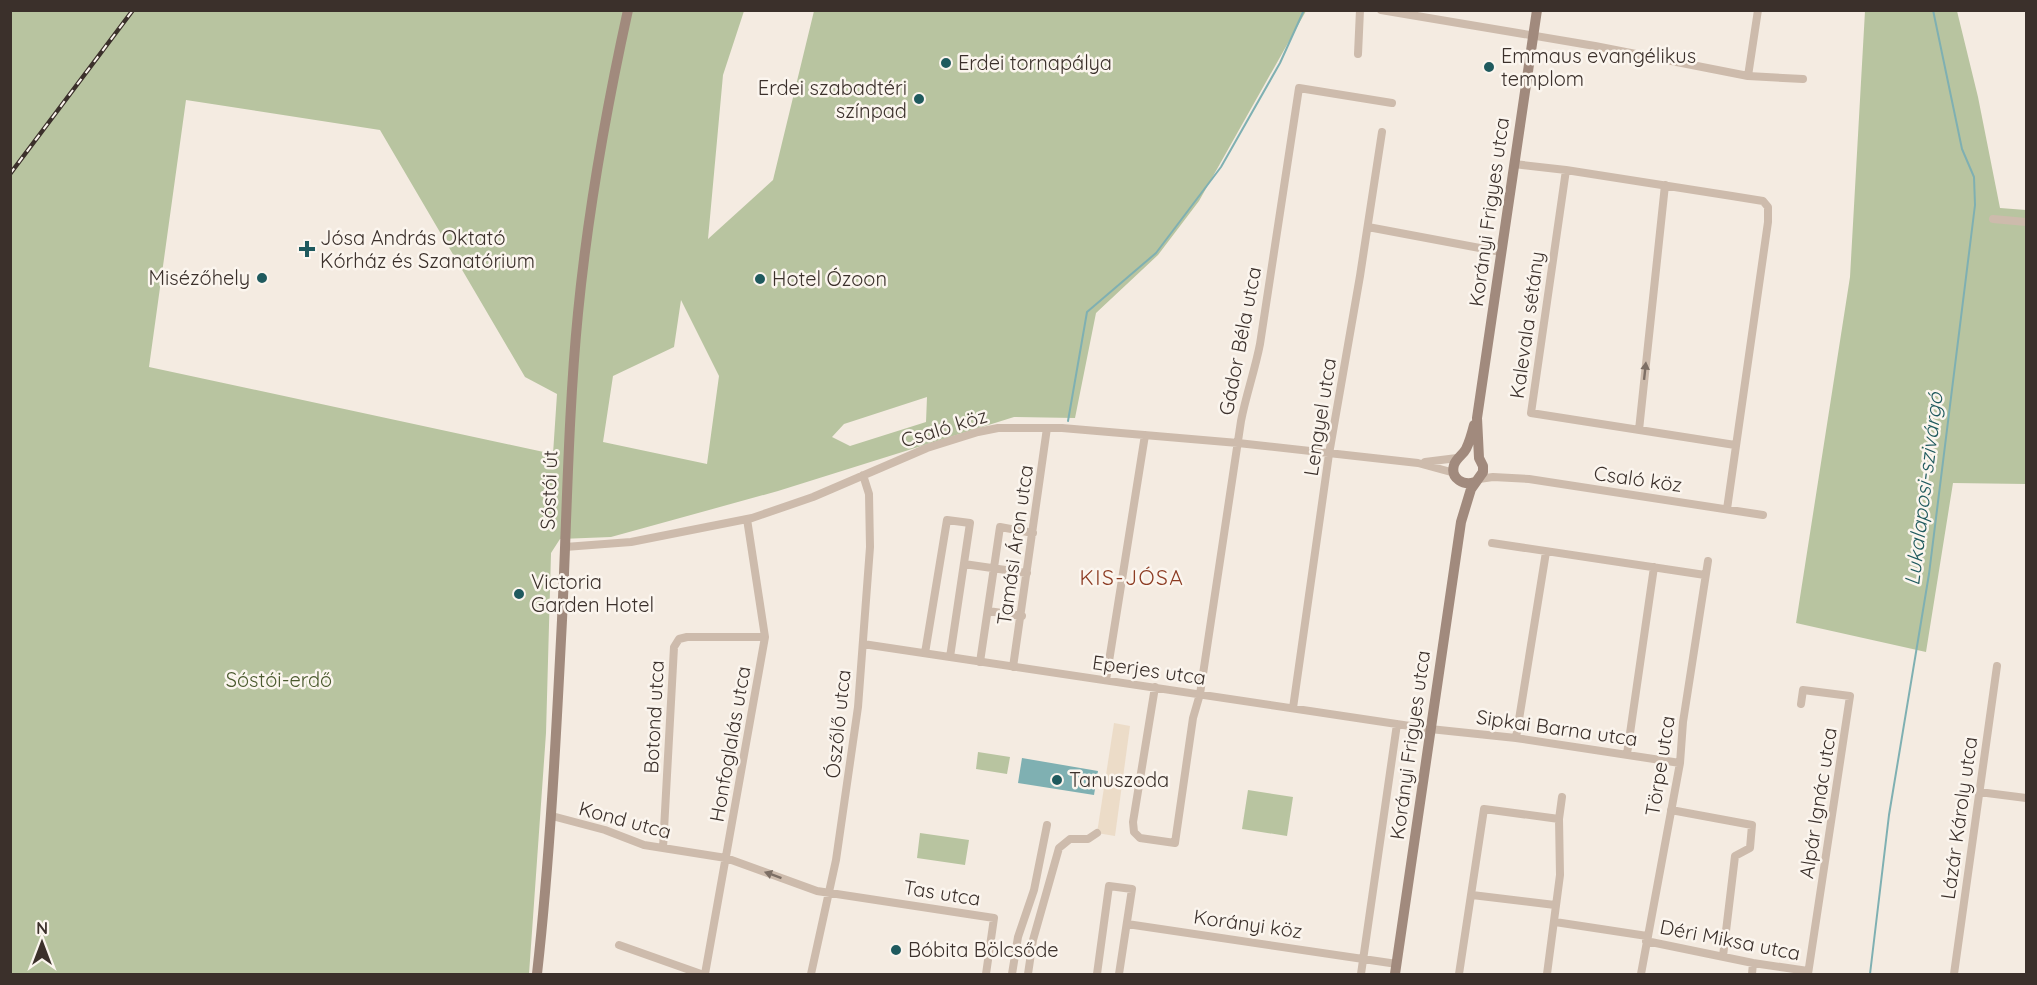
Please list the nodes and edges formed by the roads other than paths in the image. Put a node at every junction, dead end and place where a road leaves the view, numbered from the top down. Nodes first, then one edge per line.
1 (628, 10) edge
2 (1360, 10) edge
3 (1381, 10) edge
4 (1537, 10) edge
5 (1758, 10) edge
6 (1533, 36) junction
7 (1358, 54) dead end
8 (1748, 76) junction
9 (1803, 79) dead end
10 (1392, 103) dead end
11 (1382, 132) dead end
12 (1514, 164) junction
13 (1566, 170) junction
14 (1665, 185) junction
15 (1993, 219) dead end
16 (2026, 222) edge
17 (1368, 227) junction
18 (1501, 252) junction
19 (1477, 418) junction
20 (1047, 428) junction
21 (1639, 430) junction
22 (1145, 435) junction
23 (1238, 443) junction
24 (1735, 445) junction
25 (1329, 454) junction
26 (1459, 457) junction
27 (1481, 462) junction
28 (1418, 463) junction
29 (863, 475) junction
30 (1456, 478) junction
31 (1508, 478) junction
32 (1477, 481) junction
33 (1727, 509) junction
34 (1764, 515) dead end
35 (747, 519) junction
36 (1461, 522) junction
37 (1033, 533) junction
38 (1492, 543) dead end
39 (565, 547) junction
40 (1546, 552) junction
41 (1708, 561) dead end
42 (964, 564) junction
43 (1654, 567) junction
44 (994, 568) junction
45 (1027, 573) junction
46 (1705, 575) junction
47 (988, 611) junction
48 (1022, 616) junction
49 (765, 638) junction
50 (863, 644) junction
51 (925, 653) junction
52 (950, 657) junction
53 (980, 662) junction
54 (1997, 666) dead end
55 (1013, 667) junction
56 (1106, 680) junction
57 (1155, 687) junction
58 (1200, 694) junction
59 (1801, 704) dead end
60 (1293, 708) junction
61 (1397, 724) junction
62 (1430, 729) junction
63 (1516, 738) junction
64 (1627, 754) junction
65 (1680, 763) junction
66 (1979, 792) junction
67 (1562, 797) dead end
68 (2026, 798) edge
69 (1671, 810) junction
70 (552, 816) junction
71 (1559, 819) junction
72 (1047, 825) dead end
73 (1097, 833) dead end
74 (663, 848) junction
75 (726, 858) junction
76 (828, 892) junction
77 (1472, 895) junction
78 (1556, 905) junction
79 (1555, 922) junction
80 (1127, 924) junction
81 (1018, 937) junction
82 (1646, 938) junction
83 (1033, 940) junction
84 (619, 945) dead end
85 (1723, 956) junction
86 (1363, 959) junction
87 (1753, 963) junction
88 (1396, 970) edge
89 (1808, 973) edge
90 (537, 975) edge
91 (703, 975) edge
92 (811, 975) edge
93 (986, 975) edge
94 (1012, 975) edge
95 (1028, 975) edge
96 (1097, 975) edge
97 (1119, 975) edge
98 (1361, 975) edge
99 (1459, 975) edge
100 (1546, 975) edge
101 (1641, 975) edge
102 (1752, 975) edge
103 (1954, 975) edge

1 - 39 street, Sóstói út
2 - 7 street
3 - 6 street
4 - 6 street, Korányi Frigyes utca
5 - 8 street
6 - 8 street
6 - 12 street, Korányi Frigyes utca
8 - 9 street
10 - 23 street, Gádor Béla utca
11 - 17 street, Lengyel utca
12 - 13 street
12 - 18 street, Korányi Frigyes utca
13 - 14 street
13 - 21 street, Kalevala sétány
21 -> 14 street
14 - 24 street
15 - 16 street
17 - 18 street
17 - 25 street, Lengyel utca
18 - 19 street, Korányi Frigyes utca
19 - 26 street, Korányi Frigyes utca
19 - 27 street, Korányi Frigyes utca
20 - 22 street, Csaló köz
20 - 29 street, Csaló köz
20 - 37 street, Tamási Áron utca
21 - 24 street, Kalevala sétány
22 - 23 street, Csaló köz
22 - 56 street
23 - 25 street, Csaló köz
23 - 58 street, Gádor Béla utca
24 - 33 street
25 - 28 street, Csaló köz
25 - 60 street, Lengyel utca
26 - 27 street
26 - 28 street, Csaló köz
26 - 30 street, Korányi Frigyes utca
27 - 31 street, Csaló köz
27 - 32 street, Korányi Frigyes utca
28 - 30 street, Csaló köz
29 - 35 street, Csaló köz
29 - 50 street, Ószőlő utca
30 - 32 street
30 - 36 street, Korányi Frigyes utca
31 - 32 street, Csaló köz
31 - 33 street, Csaló köz
32 - 36 street, Korányi Frigyes utca
33 - 34 street, Csaló köz
35 - 39 street, Csaló köz
35 - 49 street, Honfoglalás utca
36 - 62 street, Korányi Frigyes utca
37 - 44 street
37 - 45 street, Tamási Áron utca
38 - 40 street
39 - 70 street, Sóstói út
40 - 43 street
40 - 63 street
41 - 46 street, Törpe utca
42 - 44 street
42 - 51 street
42 - 52 street
43 - 46 street
43 - 64 street
44 - 45 street
44 - 47 street
45 - 48 street, Tamási Áron utca
46 - 65 street, Törpe utca
47 - 48 street
47 - 53 street
48 - 55 street, Tamási Áron utca
49 - 74 street, Botond utca
49 - 75 street, Honfoglalás utca
50 - 51 street, Eperjes utca
50 - 76 street, Ószőlő utca
51 - 52 street, Eperjes utca
52 - 53 street, Eperjes utca
53 - 55 street, Eperjes utca
54 - 66 street, Lázár Károly utca
55 - 56 street, Eperjes utca
56 - 57 street, Eperjes utca
57 - 58 street, Eperjes utca
57 - 58 street, Gádor Béla utca
58 - 60 street, Eperjes utca
59 - 89 street, Alpár Ignác utca
60 - 61 street, Eperjes utca
61 - 62 street, Eperjes utca
61 - 86 street, Korányi Frigyes utca
62 - 63 street, Sipkai Barna utca
62 - 88 street, Korányi Frigyes utca
63 - 64 street, Sipkai Barna utca
64 - 65 street, Sipkai Barna utca
65 - 69 street, Törpe utca
66 - 68 street
66 - 103 street, Lázár Károly utca
67 - 71 street
69 - 82 street, Törpe utca
69 - 85 street
70 - 74 street, Kond utca
70 - 90 street, Sóstói út
71 - 77 street
71 - 78 street
72 - 81 street
73 - 83 street
74 - 75 street, Kond utca
76 -> 75 street, Kond utca
75 - 91 street, Honfoglalás utca
76 - 92 street, Ószőlő utca
76 - 93 street, Tas utca
77 - 78 street
77 - 99 street
78 - 79 street
79 - 82 street, Déri Miksa utca
79 - 100 street
80 - 86 street, Korányi köz
80 - 96 street
80 - 97 street
81 - 83 street
81 - 94 street
82 - 85 street, Déri Miksa utca
82 - 101 street, Törpe utca
83 - 95 street
84 - 91 street
85 - 87 street, Déri Miksa utca
86 - 88 street, Korányi köz
86 - 98 street, Korányi Frigyes utca
87 - 89 street, Déri Miksa utca
87 - 102 street

